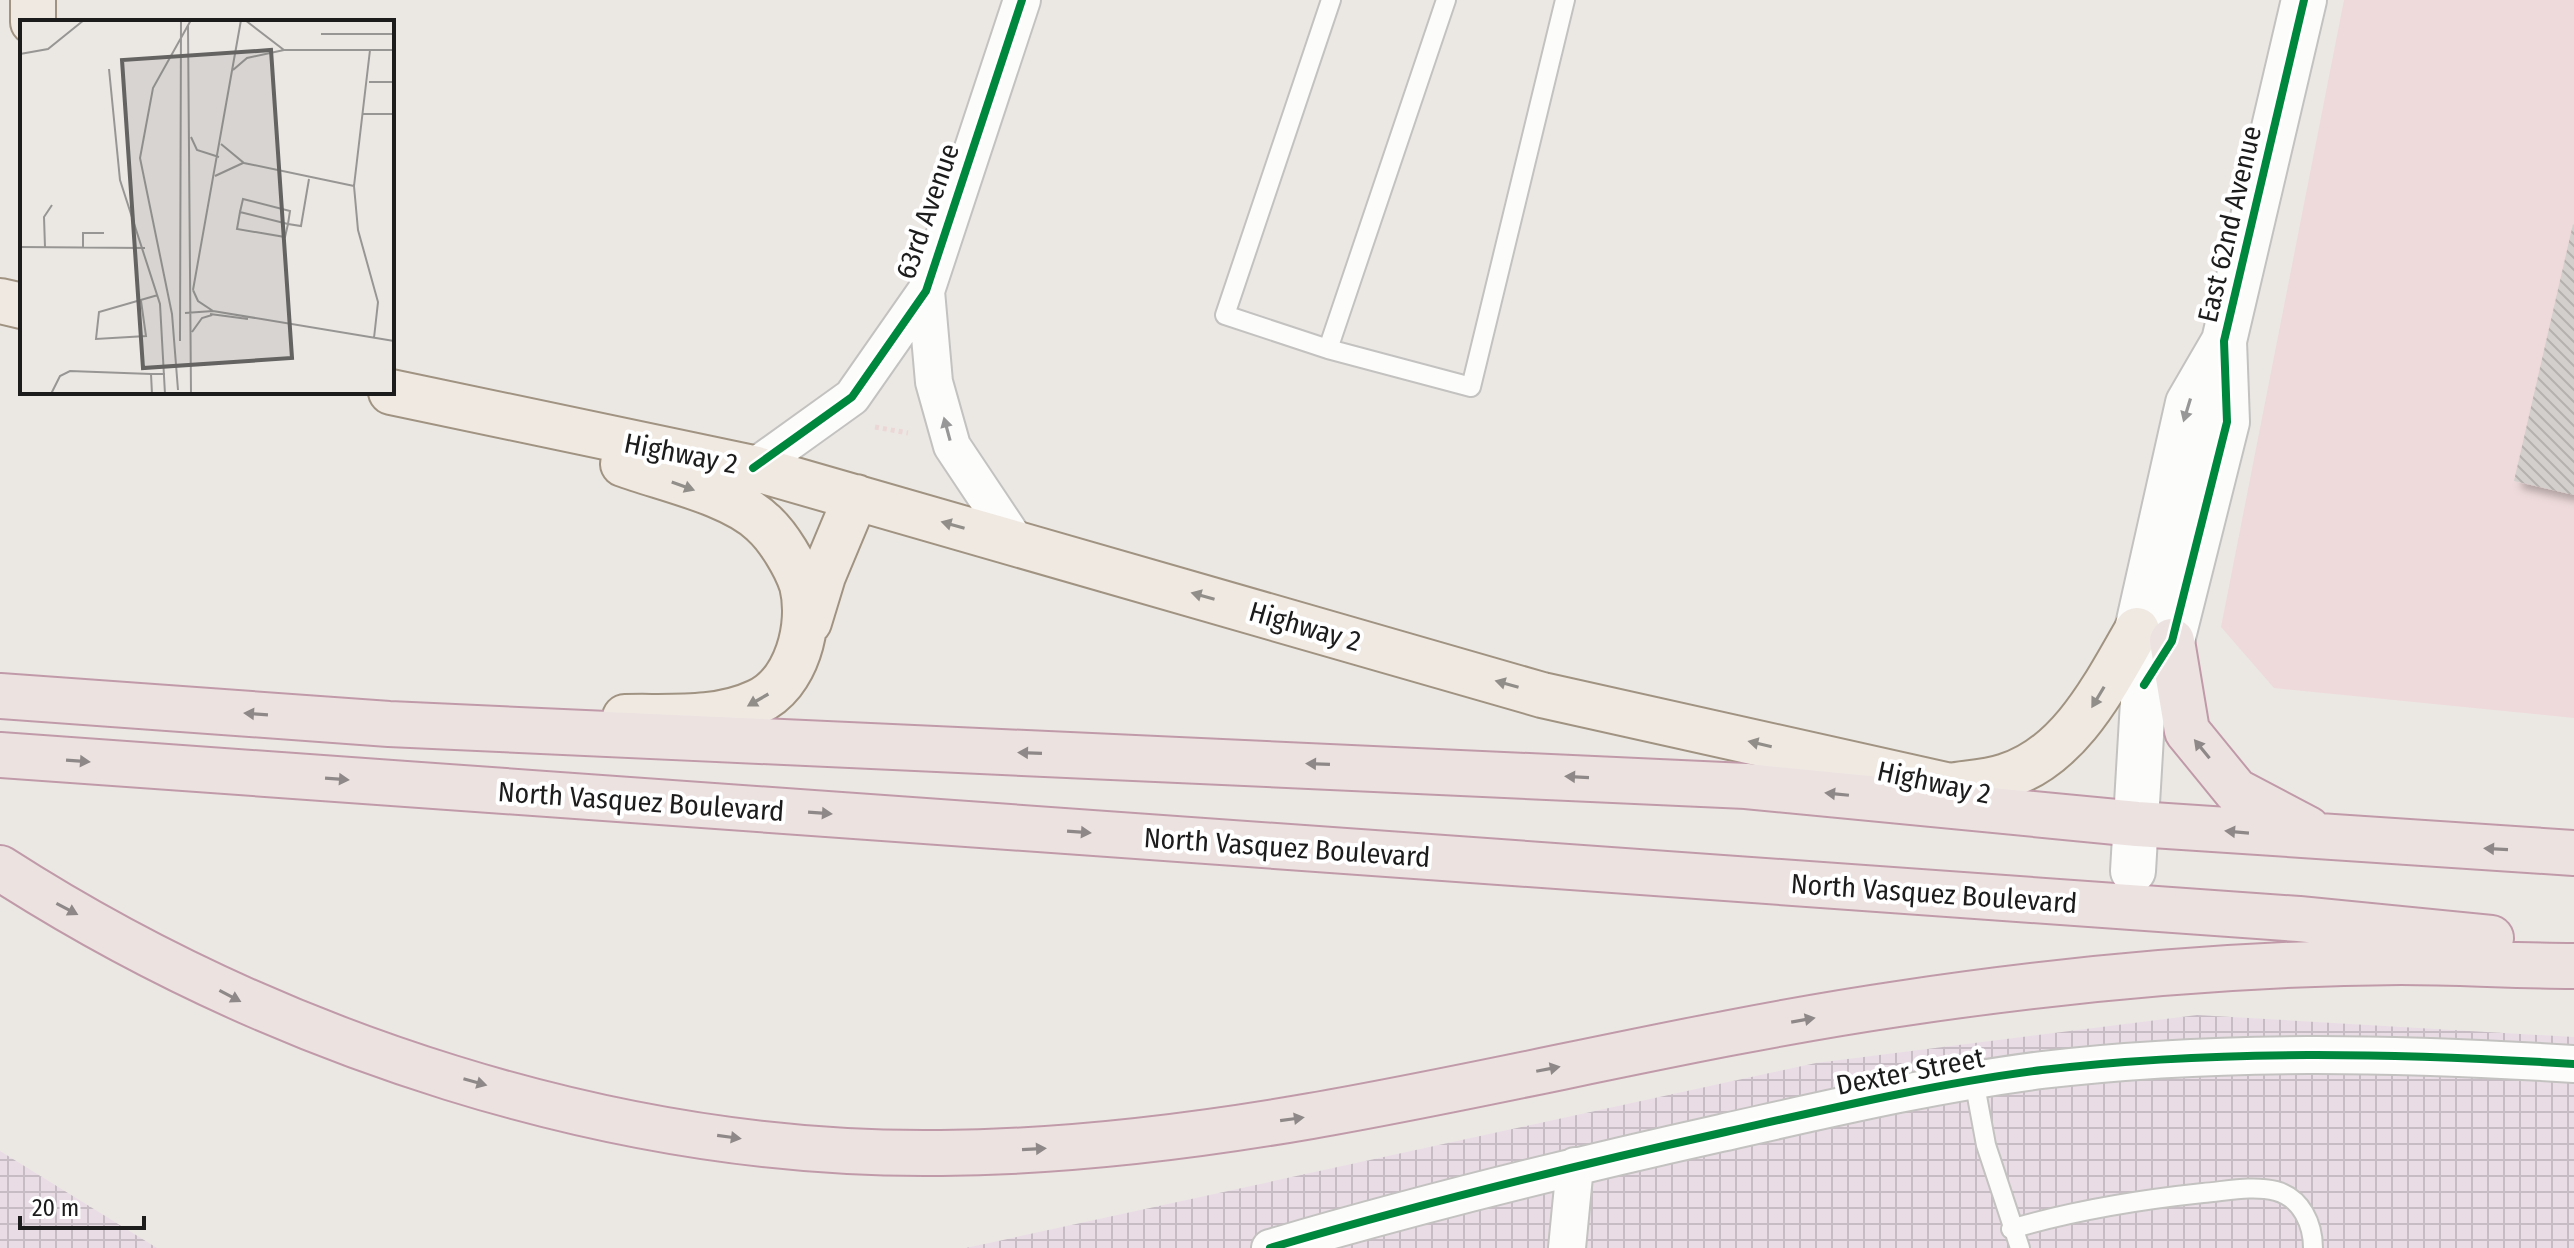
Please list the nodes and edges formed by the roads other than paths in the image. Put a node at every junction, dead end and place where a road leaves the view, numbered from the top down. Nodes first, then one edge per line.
1 (1022, 0) edge
2 (1331, 0) edge
3 (1446, 0) edge
4 (1565, 0) edge
5 (2304, 0) edge
6 (926, 291) junction
7 (0, 301) edge
8 (20, 306) edge
9 (1328, 349) junction
10 (394, 393) edge
11 (478, 413) junction
12 (753, 468) junction
13 (856, 497) junction
14 (1016, 542) junction
15 (2155, 636) junction
16 (803, 640) junction
17 (0, 696) edge
18 (389, 724) junction
19 (0, 755) edge
20 (1950, 786) junction
21 (2137, 824) junction
22 (2332, 839) junction
23 (2574, 853) edge
24 (0, 868) edge
25 (2133, 871) dead end
26 (2574, 947) edge
27 (2574, 966) edge
28 (2574, 1064) edge
29 (1974, 1080) junction
30 (1575, 1166) junction
31 (2011, 1229) junction
32 (1270, 1248) edge
33 (1567, 1248) edge
34 (2020, 1248) edge
35 (2313, 1248) edge

1 - 6 street, 63rd Avenue
2 - 9 lane
3 - 9 lane
4 - 9 lane
5 - 15 street, East 62nd Avenue
6 - 12 street, 63rd Avenue
14 -> 6 street, 63rd Avenue
7 - 8 main road
10 - 11 main road, Highway 2
11 - 12 main road, Highway 2
11 -> 16 main road, Highway 2
12 - 13 main road, Highway 2
14 -> 13 main road, Highway 2
13 - 16 main road
20 -> 14 main road, Highway 2
15 -> 20 main road
15 - 21 street, East 62nd Avenue
22 -> 15 highway
16 -> 18 main road, Highway 2
18 -> 17 highway
21 -> 18 highway
19 -> 26 highway, North Vasquez Boulevard
20 - 21 main road, Highway 2
22 -> 21 highway
21 - 25 street, East 62nd Avenue
23 -> 22 highway
24 -> 27 highway
28 - 29 street, Dexter Street
29 - 30 street, Dexter Street
29 - 31 lane
30 - 32 street, Dexter Street
30 - 33 street
31 - 34 lane
31 - 35 lane

